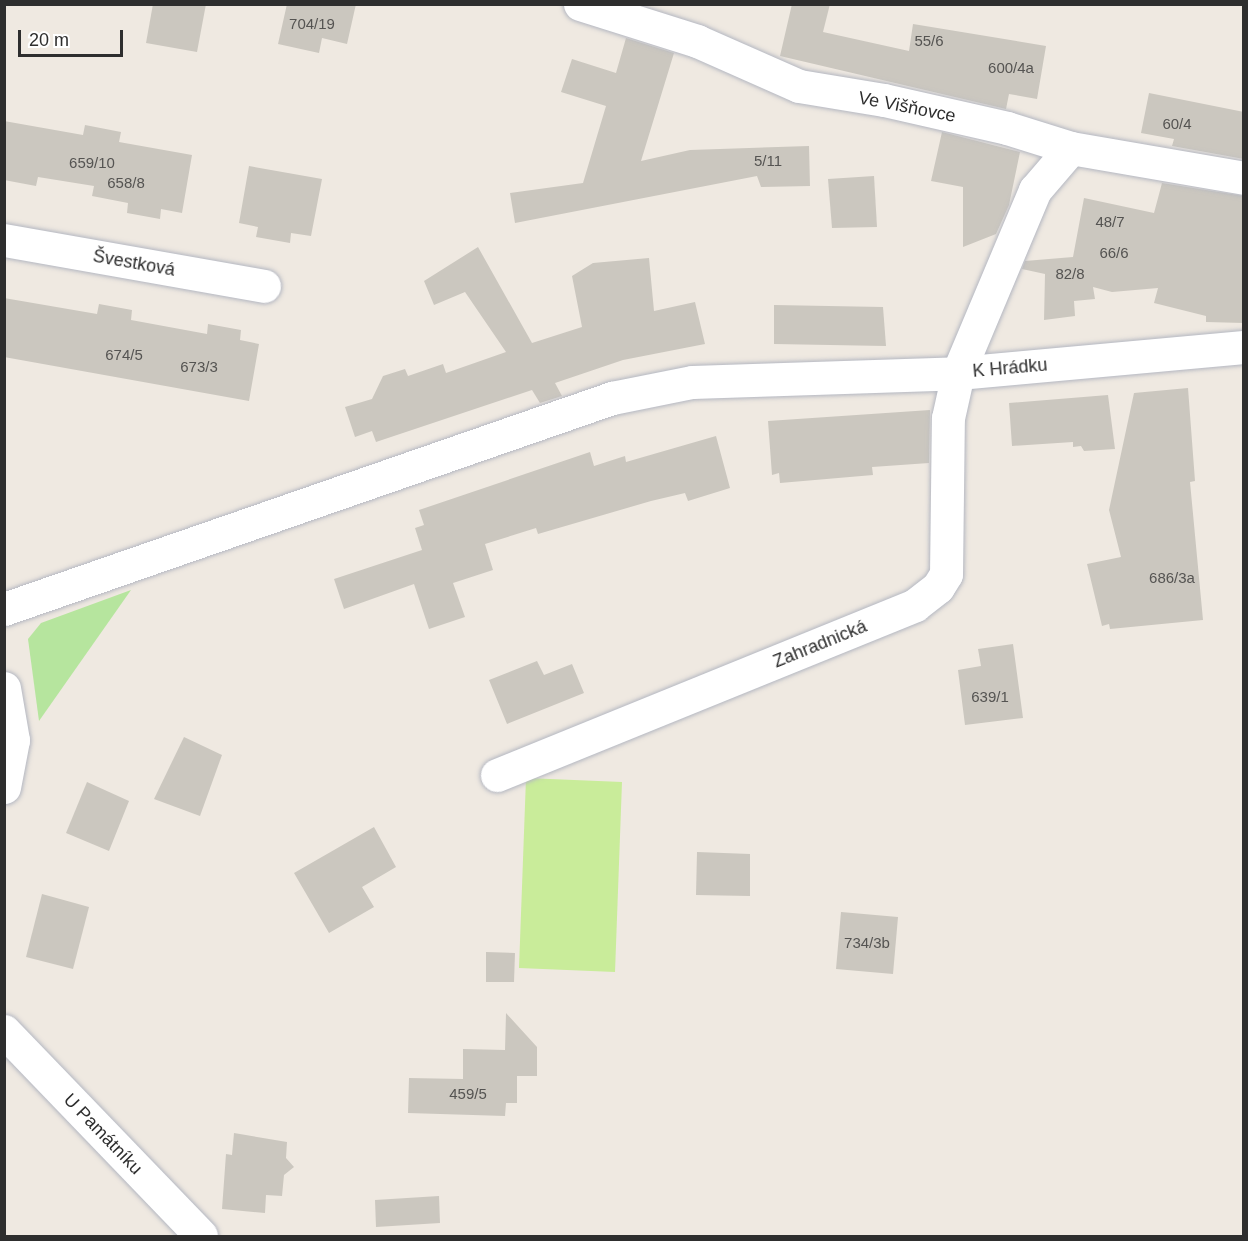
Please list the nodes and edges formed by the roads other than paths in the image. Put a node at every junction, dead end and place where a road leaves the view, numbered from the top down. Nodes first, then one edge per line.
1 (580, 4) edge
2 (1071, 148) junction
3 (1244, 178) edge
4 (4, 240) edge
5 (264, 286) dead end
6 (1244, 347) edge
7 (958, 373) junction
8 (4, 609) edge
9 (4, 688) edge
10 (496, 775) dead end
11 (4, 786) edge
12 (4, 1031) edge
13 (201, 1236) edge

1 - 2 street, Ve Višňovce
2 - 3 street, Ve Višňovce
2 - 7 street, K Hrádku
4 - 5 street, Švestková
6 - 7 street, K Hrádku
7 - 8 street
7 - 10 street, Zahradnická
9 - 11 street
12 - 13 street, U Památníku

